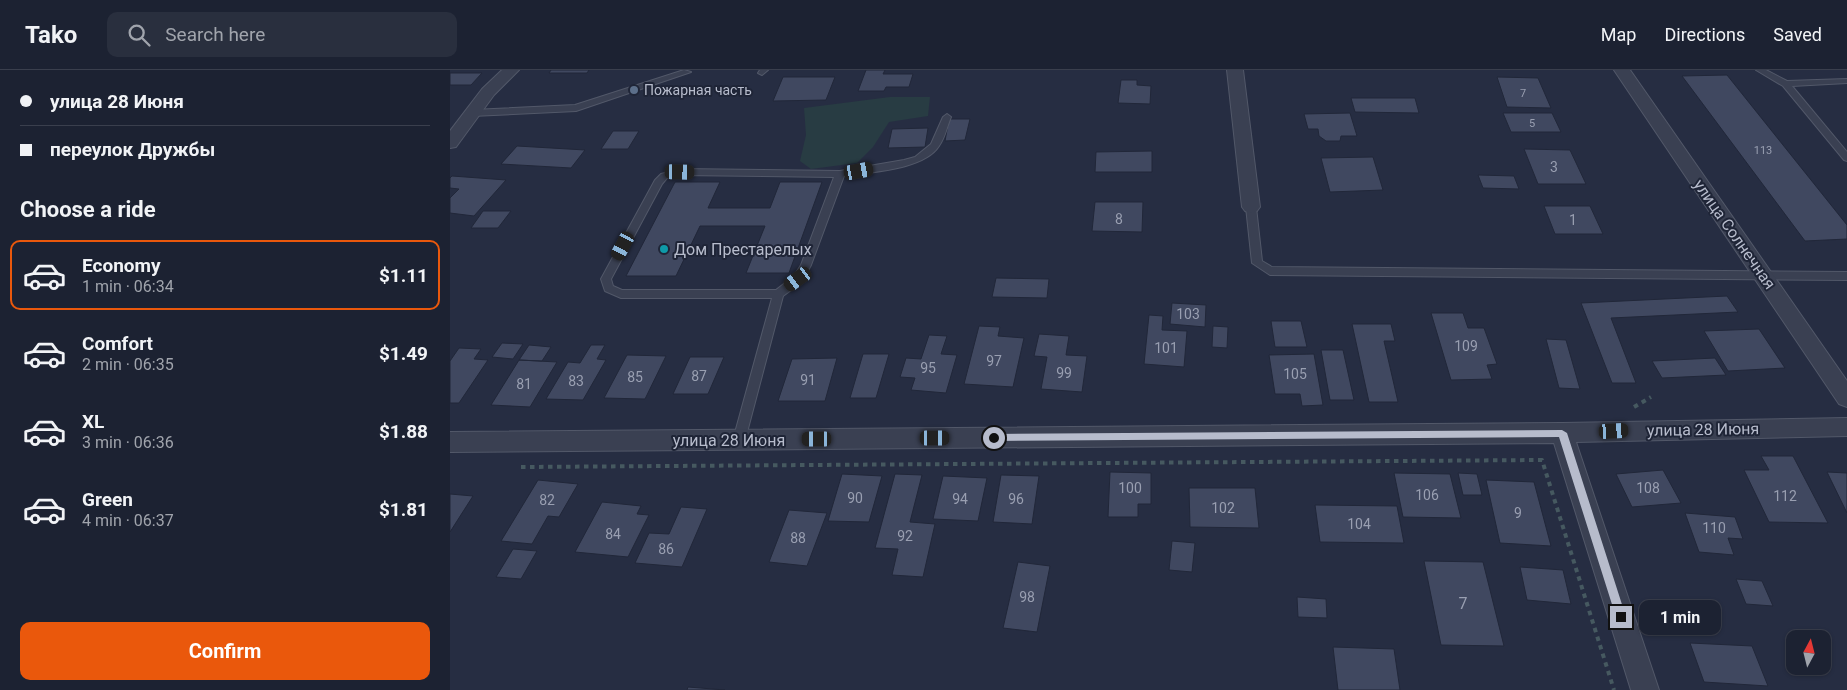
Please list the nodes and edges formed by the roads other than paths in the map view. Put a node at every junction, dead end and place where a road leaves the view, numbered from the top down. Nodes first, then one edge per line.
1 (511, 70) edge
2 (1235, 70) edge
3 (1622, 70) edge
4 (1760, 70) edge
5 (687, 72) dead end
6 (1847, 81) edge
7 (1786, 84) junction
8 (947, 117) dead end
9 (462, 120) edge
10 (450, 143) edge
11 (1847, 158) edge
12 (840, 174) junction
13 (1251, 207) joint
14 (1765, 276) junction
15 (1847, 276) edge
16 (778, 294) junction
17 (1847, 398) edge
18 (1847, 427) edge
19 (1562, 433) junction
20 (739, 440) junction
21 (450, 442) edge
22 (1645, 690) edge

1 - 9 street
2 - 13 street
3 - 14 street, улица Солнечная
4 - 7 lane
5 - 9 lane
6 - 7 lane
7 - 11 lane
8 - 12 lane
9 - 10 street
12 - 16 lane
12 - 16 lane
13 - 14 lane
14 - 15 lane
14 - 17 street, улица Солнечная
16 - 20 lane
18 - 19 street, улица 28 Июня
19 - 20 street, улица 28 Июня
19 - 22 street
20 - 21 street, улица 28 Июня

